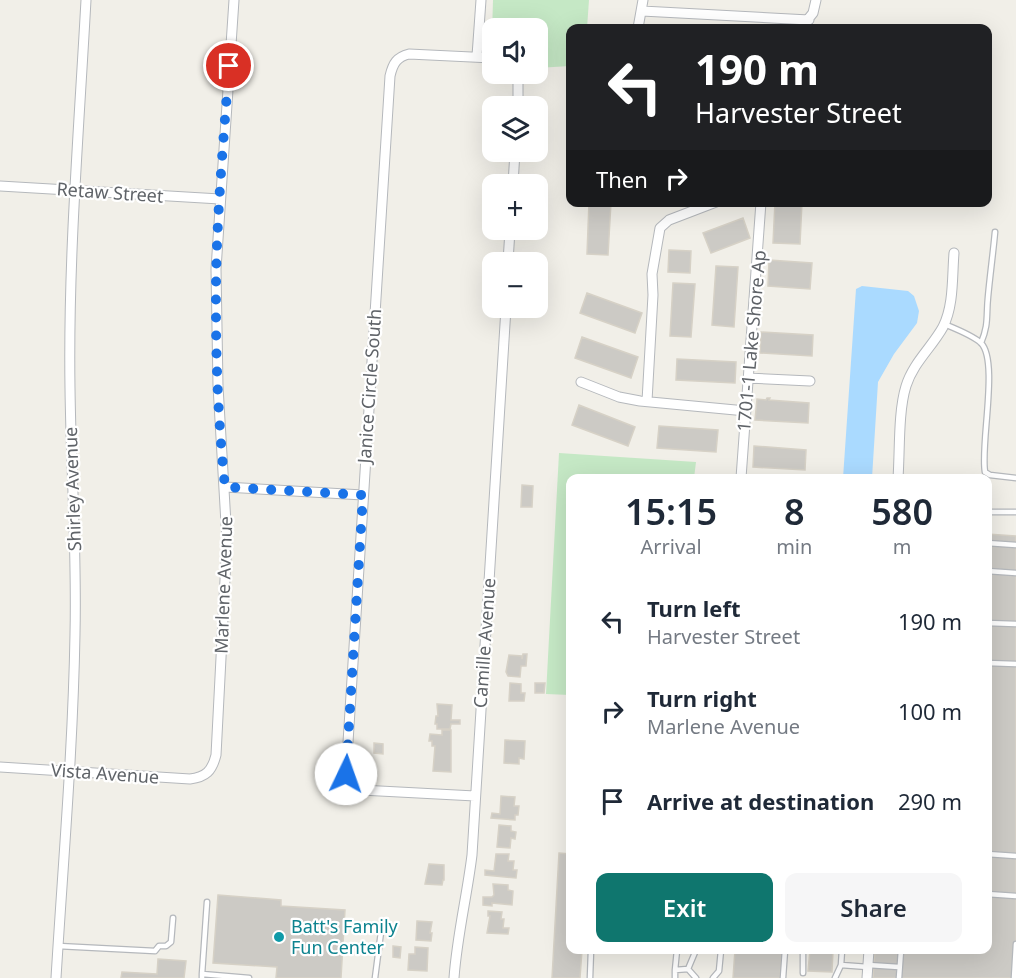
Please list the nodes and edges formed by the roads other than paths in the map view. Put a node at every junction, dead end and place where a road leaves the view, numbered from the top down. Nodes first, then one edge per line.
1 (86, 0) edge
2 (234, 0) edge
3 (481, 0) edge
4 (643, 0) edge
5 (816, 0) edge
6 (642, 11) junction
7 (809, 20) junction
8 (639, 24) edge
9 (805, 24) edge
10 (477, 56) junction
11 (482, 57) edge
12 (0, 186) edge
13 (76, 190) junction
14 (220, 199) junction
15 (703, 207) edge
16 (761, 207) edge
17 (995, 232) dead end
18 (954, 254) dead end
19 (505, 318) edge
20 (944, 324) junction
21 (981, 343) junction
22 (748, 378) junction
23 (810, 381) dead end
24 (581, 382) dead end
25 (647, 401) junction
26 (746, 411) junction
27 (741, 474) edge
28 (898, 474) edge
29 (988, 474) edge
30 (992, 475) edge
31 (1016, 478) edge
32 (225, 487) junction
33 (363, 495) junction
34 (992, 512) edge
35 (1016, 512) edge
36 (992, 543) edge
37 (1016, 545) edge
38 (992, 571) edge
39 (1016, 573) edge
40 (992, 623) edge
41 (1016, 624) edge
42 (992, 663) edge
43 (1016, 664) edge
44 (0, 767) edge
45 (70, 771) junction
46 (208, 773) joint
47 (475, 796) junction
48 (992, 854) edge
49 (1016, 856) edge
50 (992, 894) edge
51 (1016, 896) edge
52 (207, 902) dead end
53 (173, 918) dead end
54 (381, 932) dead end
55 (1016, 944) edge
56 (58, 946) junction
57 (591, 954) edge
58 (677, 954) edge
59 (694, 954) edge
60 (721, 954) edge
61 (785, 954) edge
62 (803, 954) edge
63 (842, 954) edge
64 (869, 954) edge
65 (901, 954) edge
66 (841, 965) junction
67 (868, 966) junction
68 (899, 967) junction
69 (688, 969) junction
70 (675, 970) junction
71 (803, 973) dead end
72 (202, 976) edge
73 (56, 978) edge
74 (249, 978) edge
75 (375, 978) edge
76 (454, 978) edge
77 (590, 978) edge
78 (675, 978) edge
79 (696, 978) edge
80 (713, 978) edge
81 (783, 978) edge
82 (835, 978) edge
83 (867, 978) edge
84 (899, 978) edge
85 (1014, 978) edge

1 - 13 street, Shirley Avenue
2 - 14 street, Marlene Avenue
3 - 10 street
4 - 6 street
5 - 7 street
6 - 7 street
6 - 8 street
7 - 9 street
10 - 11 street
10 - 33 street, Janice Circle South
12 - 13 street, Retaw Street
13 - 14 street, Retaw Street
13 - 45 street, Shirley Avenue
14 - 32 street, Marlene Avenue
15 - 25 street
16 - 22 street, 1701-1 Lake Shore Ap
17 - 21 lane
18 - 20 street
19 - 47 street, Camille Avenue
20 - 21 lane
20 - 28 street
21 - 29 lane
22 - 23 street
22 - 26 street, 1701-1 Lake Shore Ap
24 - 25 street
25 - 26 street
26 - 27 street, 1701-1 Lake Shore Ap
30 - 31 lane
32 - 33 street
32 - 46 street, Marlene Avenue
33 - 47 street, Janice Circle South
34 - 35 lane
36 - 37 lane
38 - 39 lane
40 - 41 lane
42 - 43 lane
44 - 45 street, Vista Avenue
45 - 46 street, Vista Avenue
45 - 56 street, Shirley Avenue
47 - 76 street, Camille Avenue
48 - 49 lane
50 - 51 lane
52 - 72 lane
53 - 56 lane
54 - 75 lane
55 - 85 lane
56 - 73 street, Shirley Avenue
57 - 77 lane
58 - 70 lane
59 - 69 lane
60 - 80 lane
61 - 81 lane
62 - 71 lane
63 - 66 lane
64 - 67 street
65 - 68 lane
66 - 67 lane
66 - 82 lane
67 - 68 lane
67 - 83 street
68 - 84 lane
69 - 70 lane
69 - 79 lane
70 - 78 lane
72 - 74 lane

